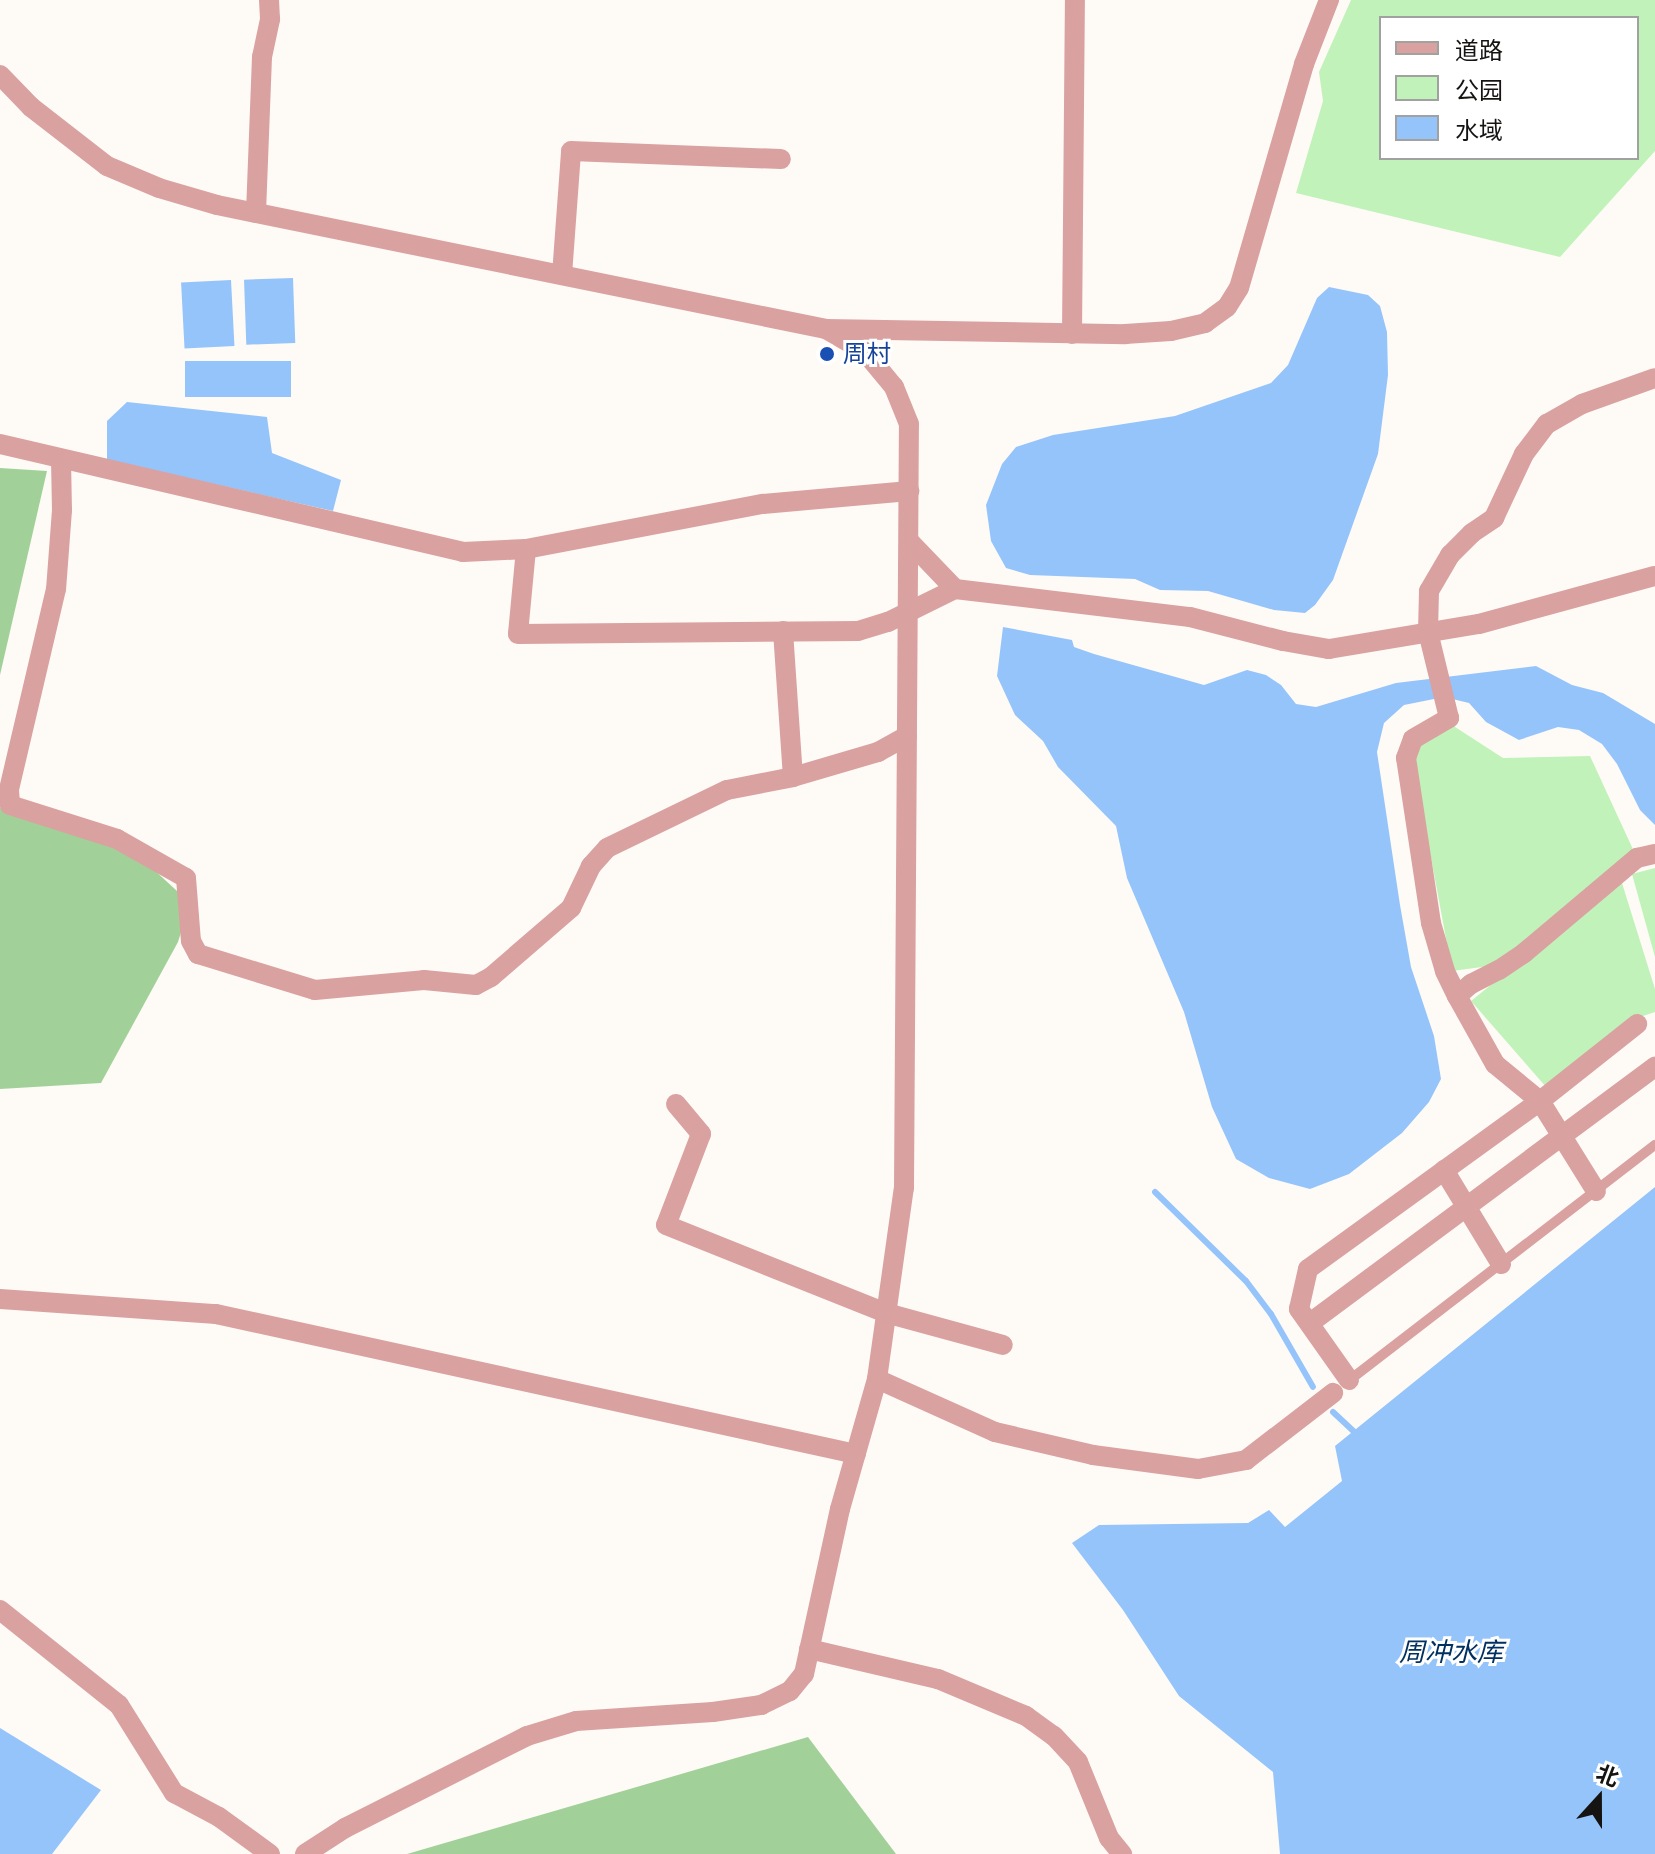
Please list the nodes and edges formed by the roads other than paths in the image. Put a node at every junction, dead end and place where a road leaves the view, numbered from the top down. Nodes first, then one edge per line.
1 (269, 0) edge
2 (1075, 0) edge
3 (1329, 0) edge
4 (0, 75) edge
5 (781, 159) dead end
6 (256, 213) junction
7 (562, 275) junction
8 (826, 329) junction
9 (1072, 334) junction
10 (1655, 378) edge
11 (0, 444) edge
12 (61, 459) junction
13 (909, 491) junction
14 (909, 541) junction
15 (526, 549) junction
16 (1655, 576) edge
17 (955, 589) junction
18 (908, 610) junction
19 (783, 631) junction
20 (1428, 632) junction
21 (907, 736) junction
22 (793, 777) junction
23 (1655, 854) edge
24 (1457, 996) junction
25 (1637, 1024) dead end
26 (1655, 1067) edge
27 (1540, 1101) junction
28 (676, 1104) dead end
29 (1562, 1136) junction
30 (1655, 1145) edge
31 (1444, 1170) junction
32 (1596, 1191) junction
33 (1466, 1207) junction
34 (1501, 1264) junction
35 (0, 1299) edge
36 (886, 1313) junction
37 (1310, 1323) junction
38 (1003, 1345) dead end
39 (877, 1379) junction
40 (1341, 1386) junction
41 (856, 1454) junction
42 (0, 1610) edge
43 (809, 1649) junction
44 (270, 1854) edge
45 (305, 1854) edge
46 (1122, 1854) edge

1 - 6 street
2 - 9 street
3 - 9 street
4 - 6 street
5 - 7 street
6 - 7 street
7 - 8 street
8 - 9 street
8 - 13 street
10 - 20 street
11 - 12 street
12 - 15 street
12 - 22 street
13 - 14 street
13 - 15 street
14 - 17 street
14 - 18 street
15 - 19 street
16 - 20 street
17 - 18 street
17 - 20 street
18 - 19 street
18 - 21 street
19 - 22 street
20 - 24 street
21 - 22 street
21 - 36 street
23 - 24 street
24 - 27 street
25 - 27 street
26 - 29 street
27 - 29 street
27 - 31 street
28 - 36 street
29 - 32 street
29 - 33 street
30 - 32 lane
31 - 33 street
31 - 37 street
32 - 34 lane
33 - 34 street
33 - 37 street
34 - 40 lane
35 - 41 street
36 - 38 street
36 - 39 street
37 - 40 street
39 - 40 street
39 - 41 street
41 - 43 street
42 - 44 street
43 - 45 street
43 - 46 street

